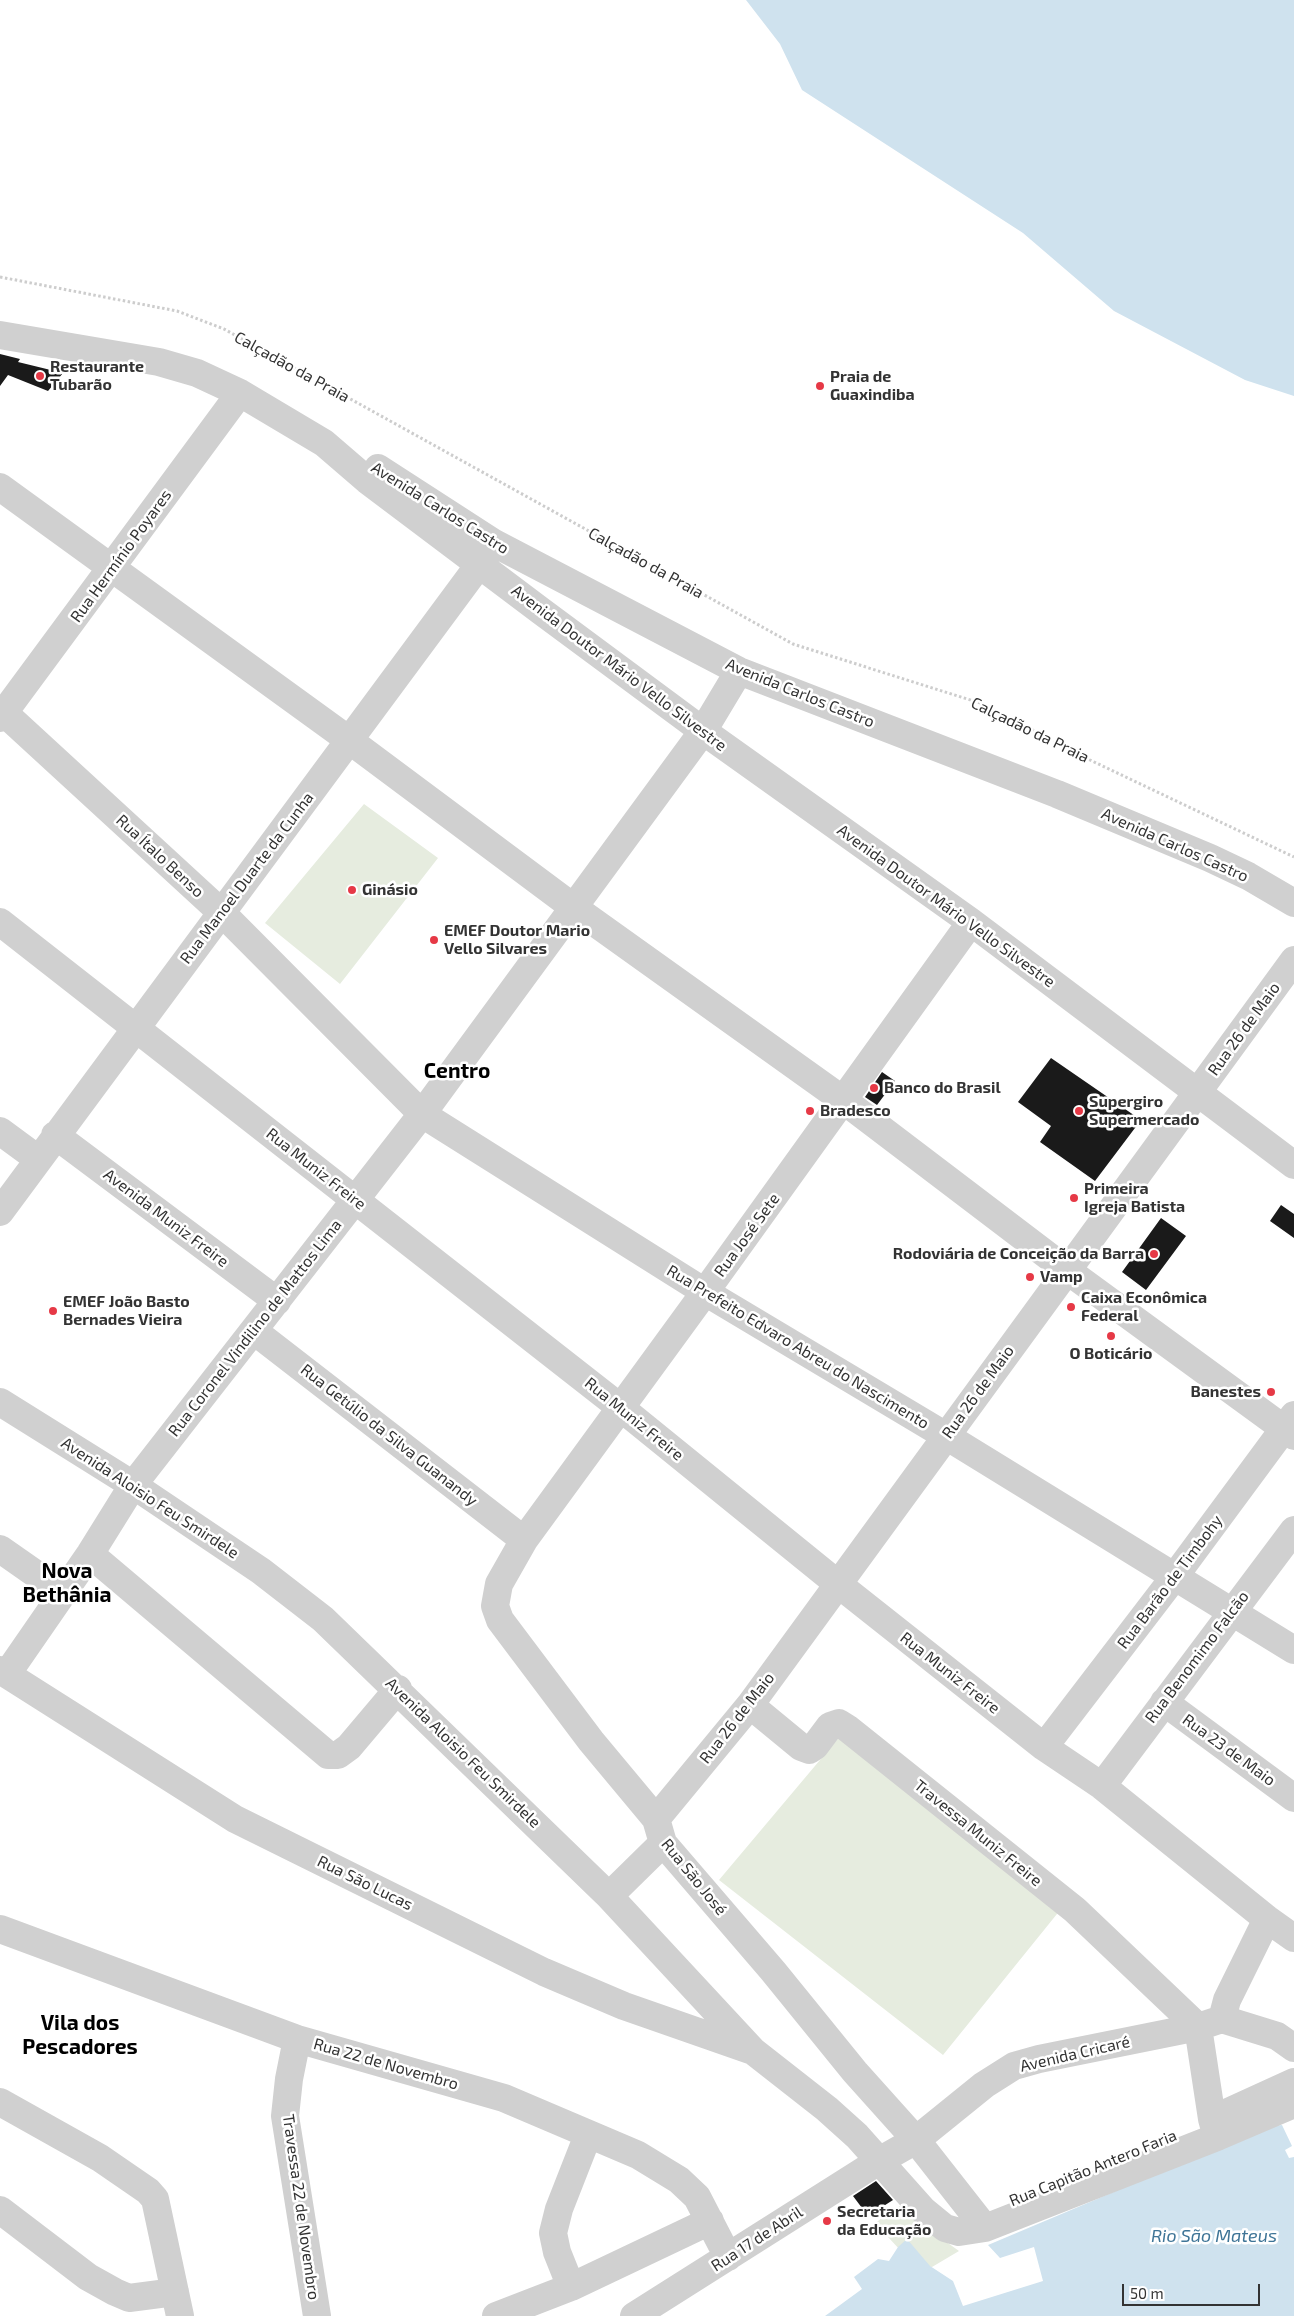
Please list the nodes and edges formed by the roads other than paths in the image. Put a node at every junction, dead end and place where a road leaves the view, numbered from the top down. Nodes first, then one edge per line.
1 (0, 335) edge
2 (240, 393) junction
3 (0, 487) edge
4 (487, 554) junction
5 (112, 568) junction
6 (739, 670) junction
7 (2, 713) edge
8 (703, 731) junction
9 (349, 740) junction
10 (1294, 903) edge
11 (574, 907) junction
12 (222, 913) junction
13 (0, 922) edge
14 (971, 922) junction
15 (1294, 960) edge
16 (135, 1027) junction
17 (1197, 1092) junction
18 (843, 1100) junction
19 (422, 1114) junction
20 (0, 1130) edge
21 (55, 1135) junction
22 (38, 1159) junction
23 (1294, 1164) edge
24 (356, 1201) junction
25 (0, 1212) edge
26 (1068, 1271) junction
27 (705, 1292) junction
28 (277, 1301) junction
29 (254, 1331) junction
30 (0, 1402) edge
31 (621, 1408) junction
32 (1291, 1426) edge
33 (946, 1436) junction
34 (133, 1485) junction
35 (1294, 1530) edge
36 (524, 1540) junction
37 (0, 1549) edge
38 (90, 1554) junction
39 (504, 1571) joint
40 (1175, 1576) junction
41 (838, 1584) junction
42 (63, 1593) junction
43 (1232, 1611) junction
44 (1294, 1650) edge
45 (3, 1672) edge
46 (398, 1689) junction
47 (1164, 1702) junction
48 (750, 1705) junction
49 (1044, 1747) junction
50 (1102, 1786) junction
51 (1294, 1798) edge
52 (659, 1831) junction
53 (609, 1896) junction
54 (1267, 1919) junction
55 (0, 1929) edge
56 (1294, 1938) edge
57 (1210, 2023) junction
58 (297, 2039) junction
59 (1294, 2048) edge
60 (753, 2051) junction
61 (1294, 2082) edge
62 (0, 2102) edge
63 (1294, 2104) edge
64 (1214, 2128) junction
65 (588, 2135) junction
66 (916, 2140) junction
67 (879, 2161) junction
68 (0, 2210) edge
69 (710, 2221) junction
70 (973, 2226) junction
71 (728, 2257) junction
72 (571, 2287) junction
73 (178, 2304) edge
74 (317, 2316) edge
75 (496, 2316) edge
76 (634, 2316) edge

1 - 2 street, Avenida Doutor Mário Vello Silvestre
2 - 4 street, Avenida Doutor Mário Vello Silvestre
2 - 5 street, Rua Hermínio Poyares
3 - 5 street
4 - 6 street, Avenida Carlos Castro
4 - 8 street, Avenida Doutor Mário Vello Silvestre
4 - 9 street, Rua Manoel Duarte da Cunha
5 - 7 street, Rua Hermínio Poyares
5 - 9 street
6 - 8 street, Rua Coronel Vindilino de Mattos Lima
6 - 10 street, Avenida Carlos Castro
7 - 12 street, Rua Ítalo Benso
8 - 11 street, Rua Coronel Vindilino de Mattos Lima
8 - 14 street, Avenida Doutor Mário Vello Silvestre
9 - 11 street
9 - 12 street, Rua Manoel Duarte da Cunha
11 - 18 street
11 - 19 street, Rua Coronel Vindilino de Mattos Lima
12 - 16 street, Rua Manoel Duarte da Cunha
12 - 19 street, Rua Ítalo Benso
13 - 16 street, Rua Muniz Freire
14 - 17 street, Avenida Doutor Mário Vello Silvestre
14 - 18 street, Rua José Sete
15 - 17 street, Rua 26 de Maio
16 - 21 street, Rua Manoel Duarte da Cunha
16 - 24 street, Rua Muniz Freire
17 - 23 street, Avenida Doutor Mário Vello Silvestre
17 - 26 street, Rua 26 de Maio
18 - 26 street
18 - 27 street, Rua José Sete
19 - 24 street, Rua Coronel Vindilino de Mattos Lima
19 - 27 street, Rua Prefeito Edvaro Abreu do Nascimento
20 - 22 street
21 - 22 street, Rua Manoel Duarte da Cunha
21 - 28 street, Avenida Muniz Freire
22 - 25 street, Rua Manoel Duarte da Cunha
24 - 28 street, Rua Coronel Vindilino de Mattos Lima
24 - 31 street, Rua Muniz Freire
26 - 32 street
26 - 33 street, Rua 26 de Maio
27 - 31 street, Rua José Sete
27 - 33 street, Rua Prefeito Edvaro Abreu do Nascimento
28 - 29 street, Rua Coronel Vindilino de Mattos Lima
29 - 34 street, Rua Coronel Vindilino de Mattos Lima
29 - 36 street, Rua Getúlio da Silva Guanandy
30 - 34 street, Avenida Aloisio Feu Smirdele
31 - 36 street, Rua José Sete
31 - 41 street, Rua Muniz Freire
32 - 40 street, Rua Barão de Timbohy
33 - 40 street, Rua Prefeito Edvaro Abreu do Nascimento
33 - 41 street, Rua 26 de Maio
34 - 38 street, Rua Coronel Vindilino de Mattos Lima
34 - 46 street, Avenida Aloisio Feu Smirdele
35 - 43 street, Rua Benomimo Falcão
36 - 39 street, Rua José Sete
37 - 42 street
38 - 42 street, Rua Coronel Vindilino de Mattos Lima
38 - 46 street
39 - 52 street, Rua São José
40 - 43 street, Rua Prefeito Edvaro Abreu do Nascimento
40 - 49 street, Rua Barão de Timbohy
41 - 48 street, Rua 26 de Maio
41 - 49 street, Rua Muniz Freire
42 - 45 street, Rua Coronel Vindilino de Mattos Lima
43 - 44 street, Rua Prefeito Edvaro Abreu do Nascimento
43 - 47 street, Rua Benomimo Falcão
45 - 60 street, Rua São Lucas
46 - 53 street, Avenida Aloisio Feu Smirdele
47 - 50 street, Rua Benomimo Falcão
47 - 51 street, Rua 23 de Maio
48 - 52 street, Rua 26 de Maio
48 - 57 street, Travessa Muniz Freire
49 - 50 street, Rua Muniz Freire
50 - 54 street, Rua Muniz Freire
52 - 53 street, Rua 26 de Maio
52 - 66 street, Rua São José
53 - 60 street, Avenida Aloisio Feu Smirdele
54 - 56 street, Rua Muniz Freire
54 - 57 street
55 - 58 street, Rua 22 de Novembro
57 - 59 street, Avenida Cricaré
57 - 64 street
57 - 66 street, Avenida Cricaré
58 - 65 street, Rua 22 de Novembro
58 - 74 street, Travessa 22 de Novembro
60 - 67 street, Avenida Aloisio Feu Smirdele
61 - 64 street
62 - 73 street
63 - 64 street
64 - 70 street, Rua Capitão Antero Faria
65 - 69 street, Rua 22 de Novembro
65 - 72 street
66 - 67 street, Avenida Cricaré
66 - 70 street
67 - 70 street
67 - 71 street, Rua 17 de Abril
68 - 73 street
69 - 71 street, Rua 22 de Novembro
69 - 72 street
71 - 76 street, Rua 17 de Abril
72 - 75 street

